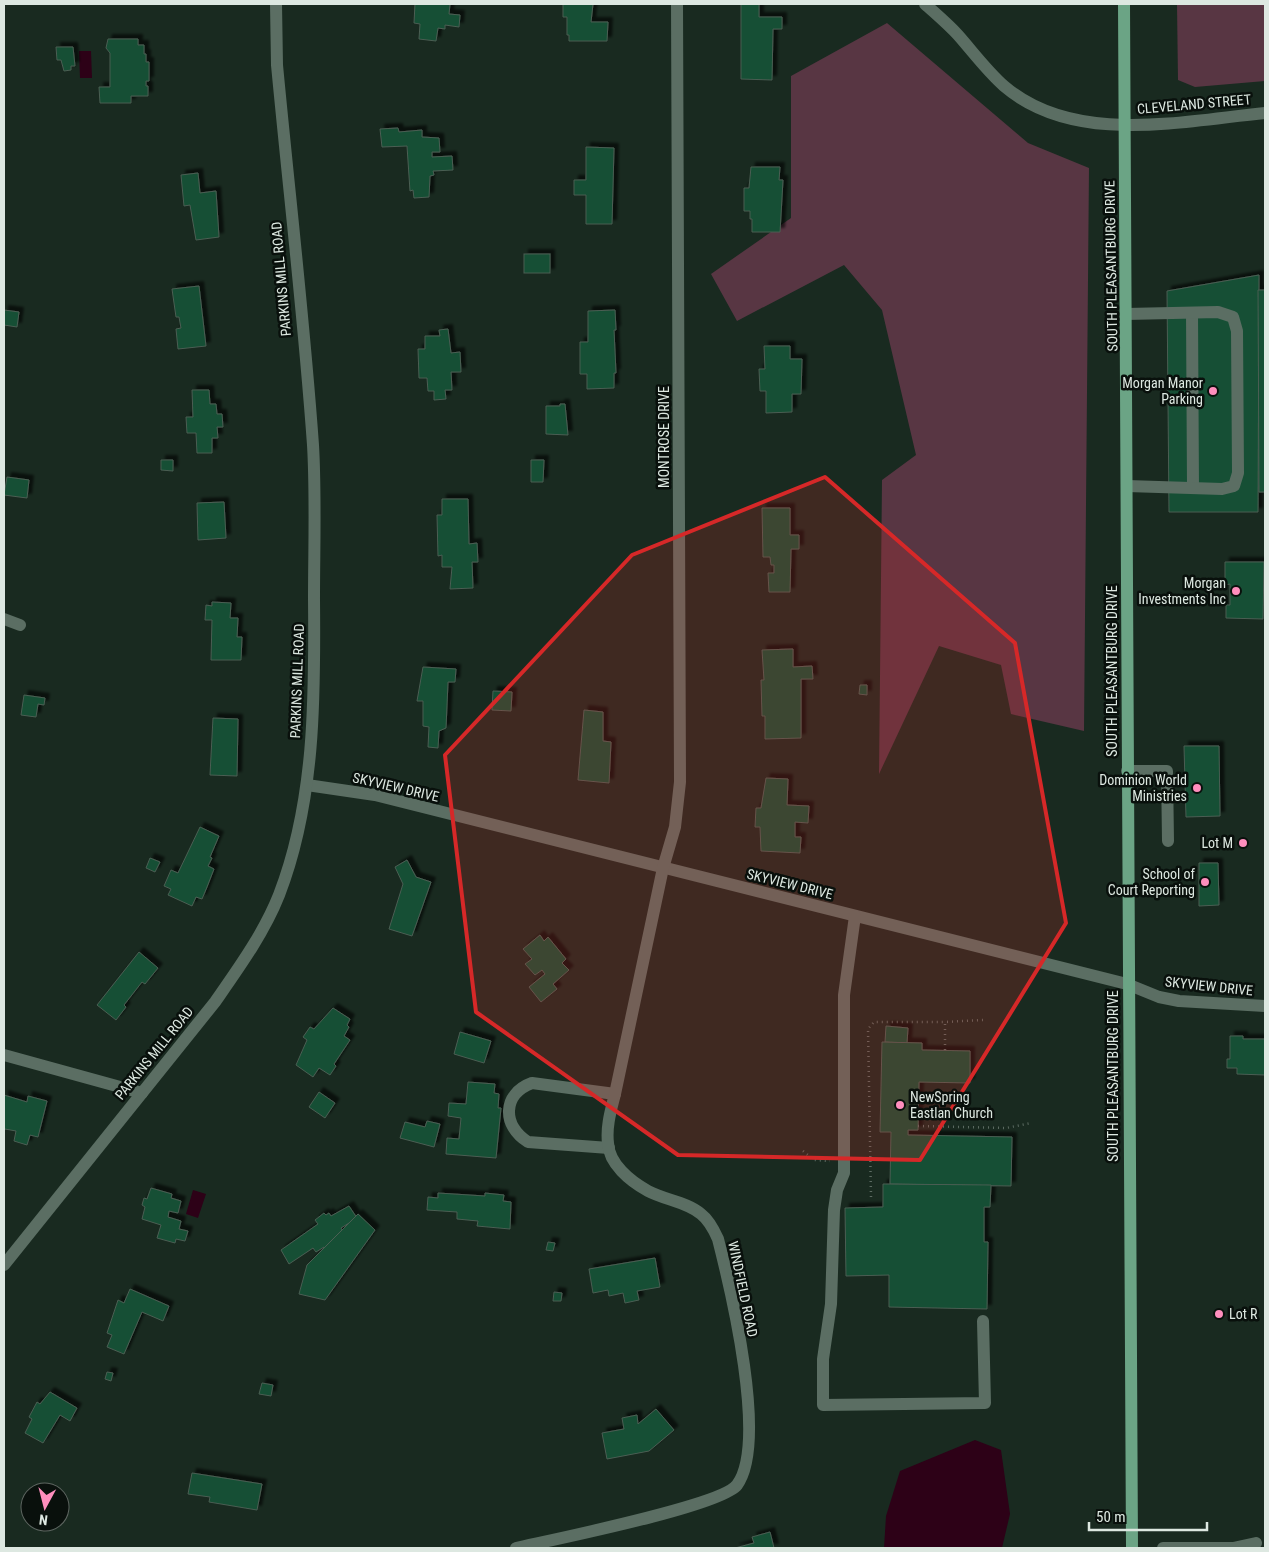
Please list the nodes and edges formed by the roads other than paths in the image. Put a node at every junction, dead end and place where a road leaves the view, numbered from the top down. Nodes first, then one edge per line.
1 (276, 4) edge
2 (678, 4) edge
3 (925, 4) edge
4 (1124, 4) edge
5 (1265, 113) edge
6 (1124, 125) junction
7 (1192, 313) junction
8 (1126, 314) junction
9 (1127, 486) junction
10 (1193, 488) junction
11 (4, 619) edge
12 (20, 625) dead end
13 (1127, 771) junction
14 (307, 785) junction
15 (1168, 841) dead end
16 (663, 868) junction
17 (854, 916) junction
18 (1127, 984) junction
19 (1265, 1006) edge
20 (4, 1055) edge
21 (142, 1092) junction
22 (615, 1094) junction
23 (608, 1148) junction
24 (4, 1265) edge
25 (983, 1321) dead end
26 (1265, 1534) edge
27 (1255, 1546) edge
28 (516, 1548) edge
29 (1132, 1548) edge
30 (1163, 1548) edge

1 - 14 street, PARKINS MILL ROAD
2 - 16 street, MONTROSE DRIVE
3 - 6 street, CLEVELAND STREET
4 - 6 main road, SOUTH PLEASANTBURG DRIVE
5 - 6 street, CLEVELAND STREET
6 - 8 main road, SOUTH PLEASANTBURG DRIVE
7 - 8 street
7 - 10 street
7 - 10 street
8 - 9 main road, SOUTH PLEASANTBURG DRIVE
9 - 10 street
9 - 13 main road, SOUTH PLEASANTBURG DRIVE
11 - 12 street
13 - 15 street
13 - 18 main road, SOUTH PLEASANTBURG DRIVE
14 - 16 street, SKYVIEW DRIVE
14 - 21 street, PARKINS MILL ROAD
16 - 17 street, SKYVIEW DRIVE
16 - 22 street
17 - 18 street, SKYVIEW DRIVE
17 - 25 street
18 - 19 street, SKYVIEW DRIVE
18 - 29 main road, SOUTH PLEASANTBURG DRIVE
20 - 21 street
21 - 24 street, PARKINS MILL ROAD
22 - 23 street
22 - 23 street
23 - 28 street, WINDFIELD ROAD
26 - 27 street
27 - 30 street

